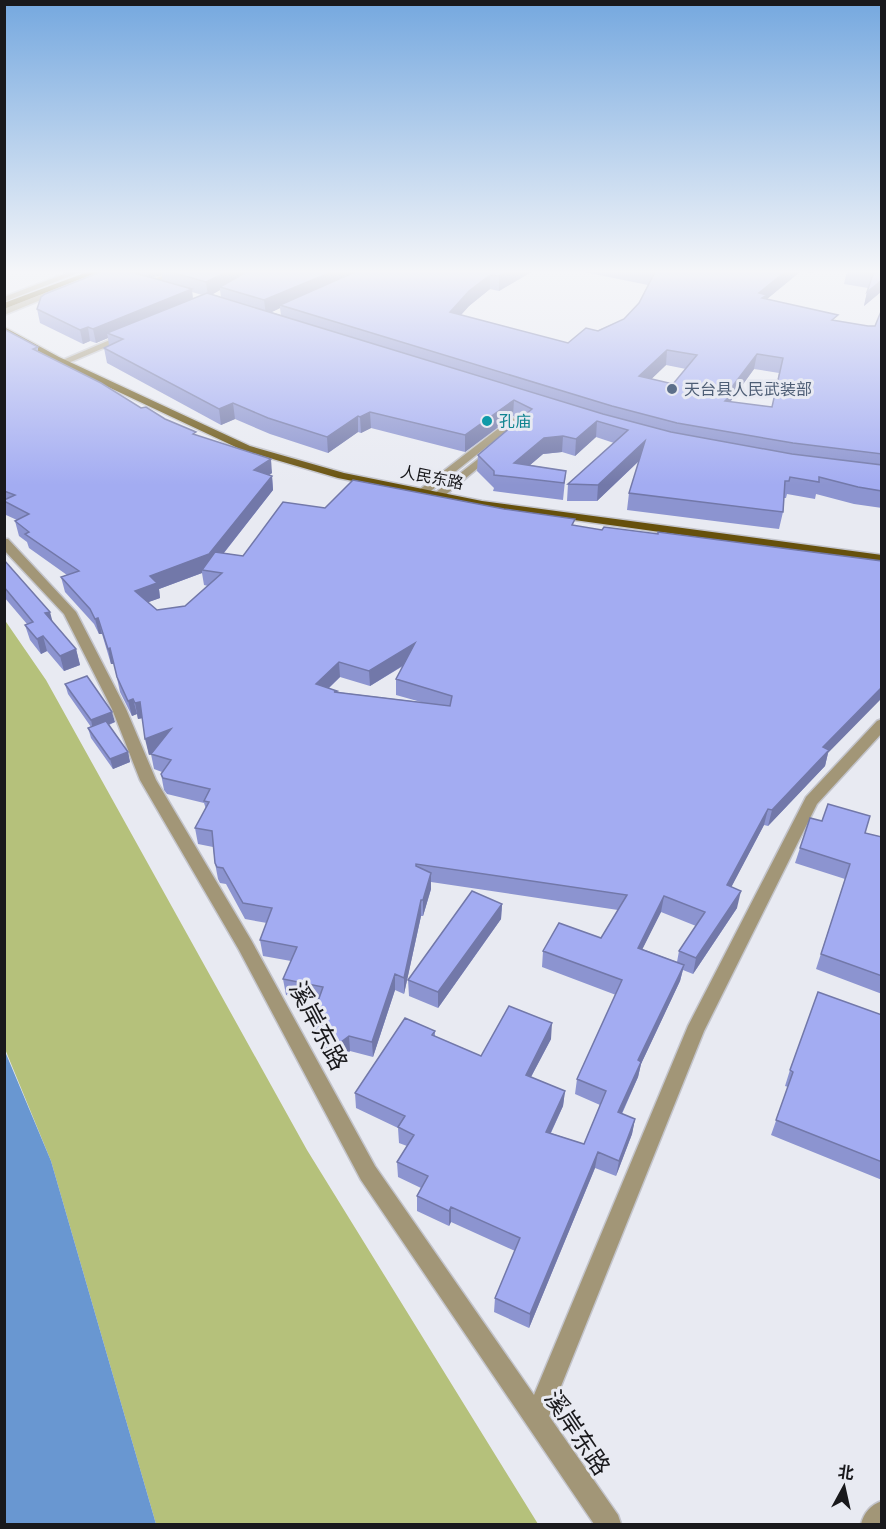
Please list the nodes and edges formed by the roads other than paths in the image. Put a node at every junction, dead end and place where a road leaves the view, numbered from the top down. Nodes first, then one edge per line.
1 (26, 342) edge
2 (104, 342) edge
3 (59, 361) junction
4 (423, 492) junction
5 (439, 495) junction
6 (4, 542) edge
7 (882, 559) edge
8 (882, 724) edge
9 (536, 1419) junction
10 (882, 1513) edge
11 (609, 1524) edge
12 (873, 1524) edge

1 - 3 main road, 人民东路
2 - 3 street
3 - 4 main road, 人民东路
4 - 5 main road, 人民东路
4 - 5 street
5 - 7 main road, 人民东路
6 - 9 street, 溪岸东路
8 - 9 street
9 - 11 street, 溪岸东路
10 - 12 street

